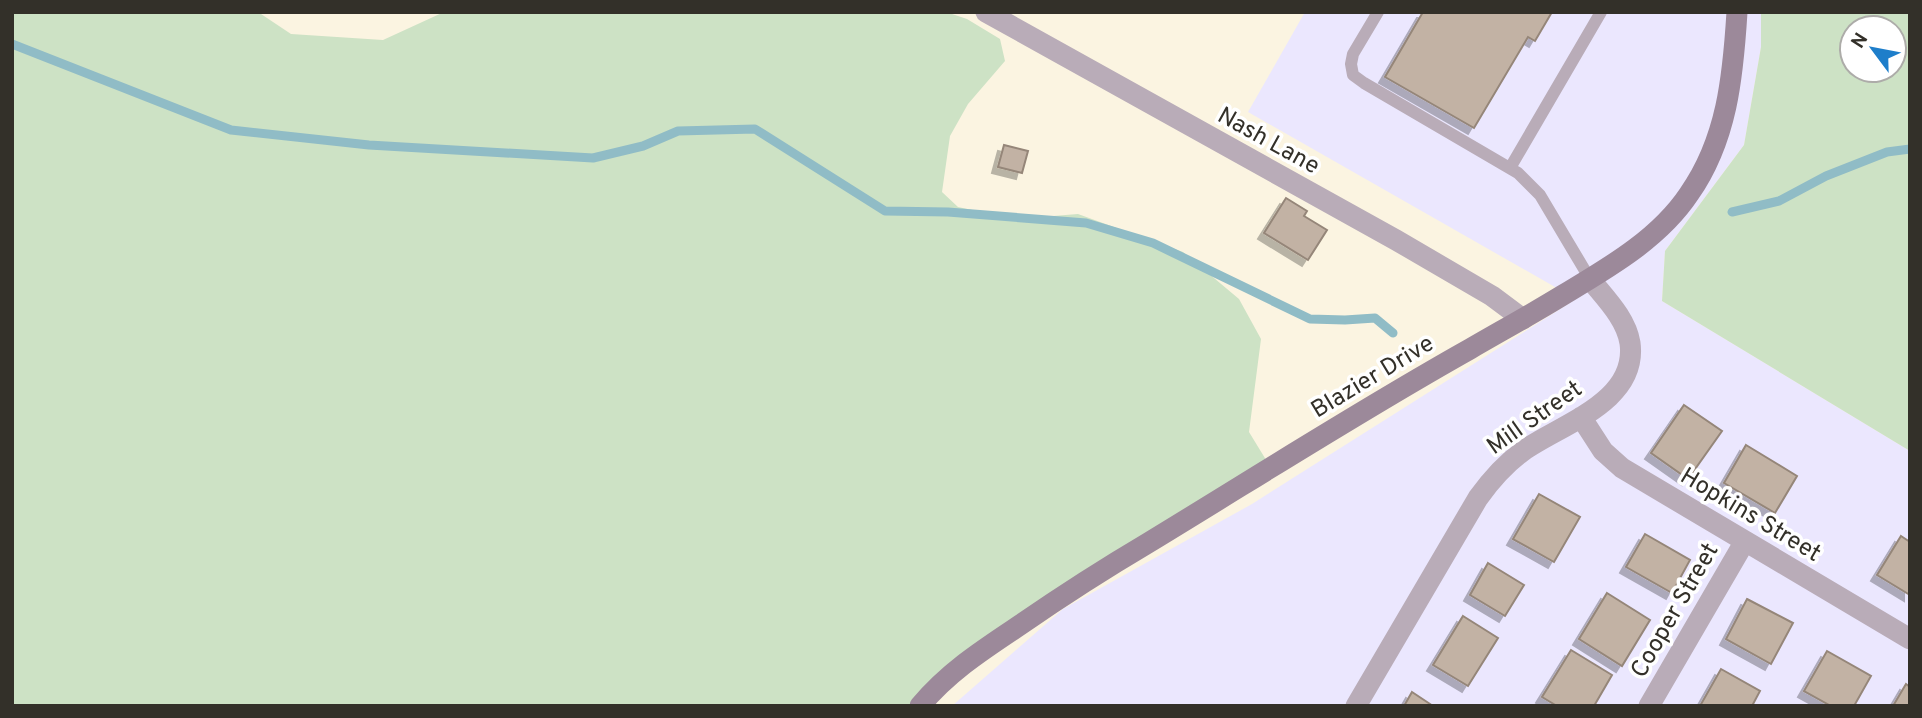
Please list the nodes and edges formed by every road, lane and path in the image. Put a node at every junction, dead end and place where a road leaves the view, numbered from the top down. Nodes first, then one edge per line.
1 (986, 12) edge
2 (1378, 12) edge
3 (1601, 12) edge
4 (1737, 12) edge
5 (1510, 169) junction
6 (1590, 279) junction
7 (1523, 319) junction
8 (1581, 417) junction
9 (1745, 541) junction
10 (1910, 639) edge
11 (920, 706) edge
12 (1356, 706) edge
13 (1649, 706) edge

1 - 7 street, Nash Lane
2 - 5 lane
3 - 5 lane
4 - 6 street, Blazier Drive
5 - 6 lane
6 - 7 street, Blazier Drive
6 - 8 street, Mill Street
7 - 11 street, Blazier Drive
8 - 9 street, Hopkins Street
8 - 12 street, Mill Street
9 - 10 street, Hopkins Street
9 - 13 street, Cooper Street

